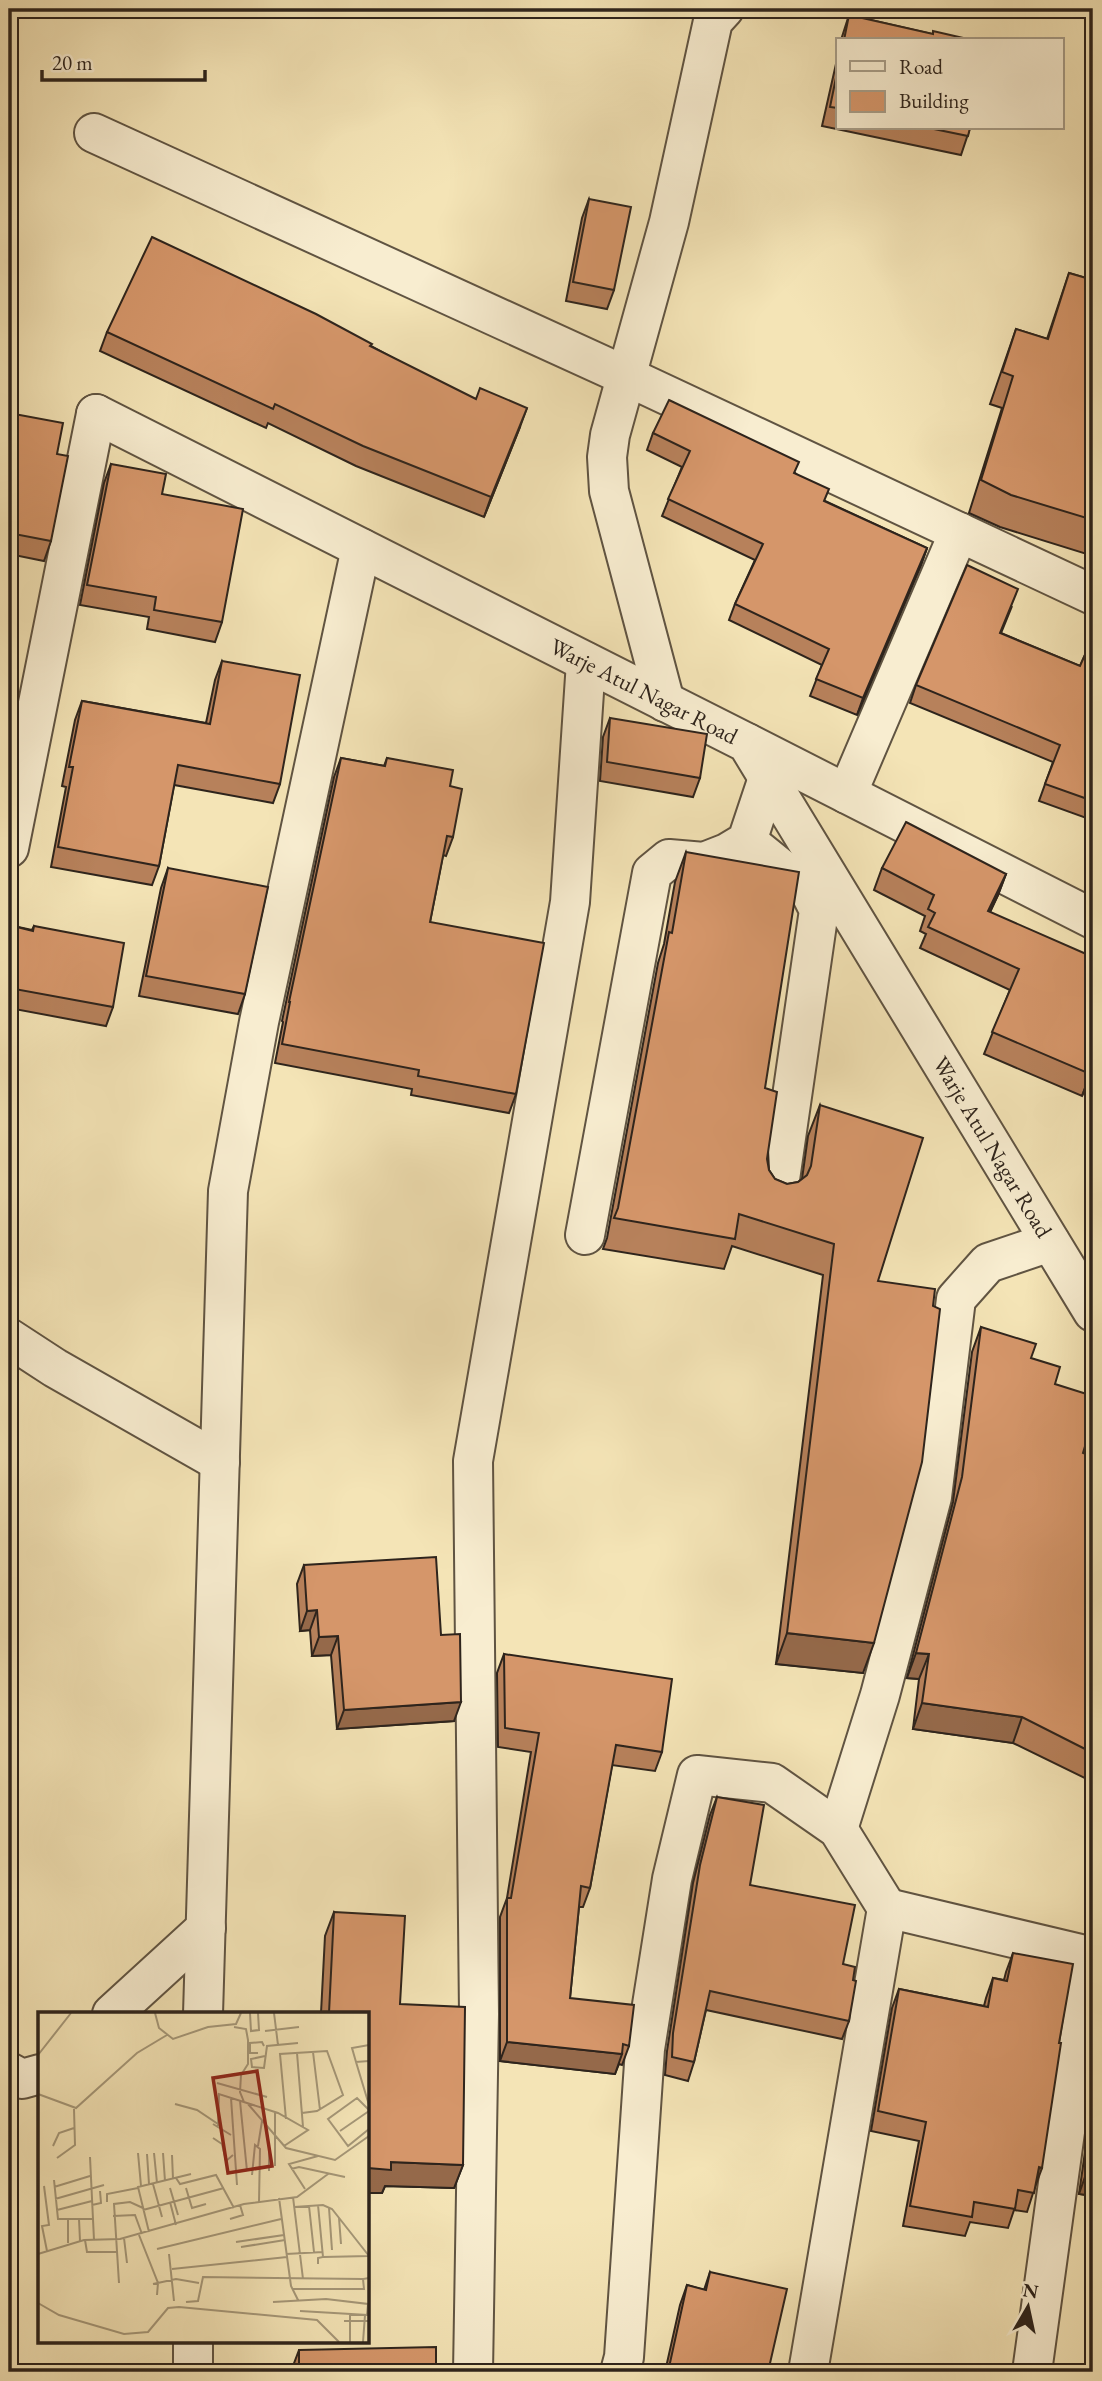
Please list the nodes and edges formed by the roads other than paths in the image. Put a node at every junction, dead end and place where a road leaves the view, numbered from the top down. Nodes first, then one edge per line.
1 (724, 9) edge
2 (94, 133) dead end
3 (626, 376) junction
4 (959, 532) junction
5 (362, 548) junction
6 (1093, 595) edge
7 (586, 662) junction
8 (665, 702) junction
9 (747, 743) junction
10 (768, 778) junction
11 (847, 794) junction
12 (747, 841) junction
13 (9, 848) edge
14 (1093, 919) edge
15 (778, 1193) edge
16 (585, 1235) dead end
17 (1050, 1242) junction
18 (1093, 1312) edge
19 (9, 1338) edge
20 (220, 1462) junction
21 (838, 1829) junction
22 (887, 1908) junction
23 (206, 1928) junction
24 (1093, 1957) edge
25 (113, 2012) edge
26 (203, 2012) edge
27 (9, 2072) edge
28 (38, 2075) edge
29 (194, 2342) edge
30 (192, 2372) edge
31 (473, 2372) edge
32 (620, 2372) edge
33 (808, 2372) edge
34 (1032, 2372) edge

1 - 3 street
2 - 3 street
3 - 4 street
3 - 8 street
4 - 6 street
4 - 11 street
5 - 7 street, Warje Atul Nagar Road
5 - 13 street, Warje Atul Nagar Road
5 - 20 street
7 - 8 street, Warje Atul Nagar Road
7 - 31 street
8 - 9 street, Warje Atul Nagar Road
9 - 10 street, Warje Atul Nagar Road
9 - 11 street
10 - 12 street
10 - 17 street, Warje Atul Nagar Road
11 - 14 street
12 - 15 street
12 - 16 street
17 - 18 street, Warje Atul Nagar Road
17 - 21 street
19 - 20 street
20 - 23 street
21 - 22 street
21 - 32 street
22 - 24 street
22 - 33 street
23 - 25 street
23 - 26 street
24 - 34 street
27 - 28 street
29 - 30 street

